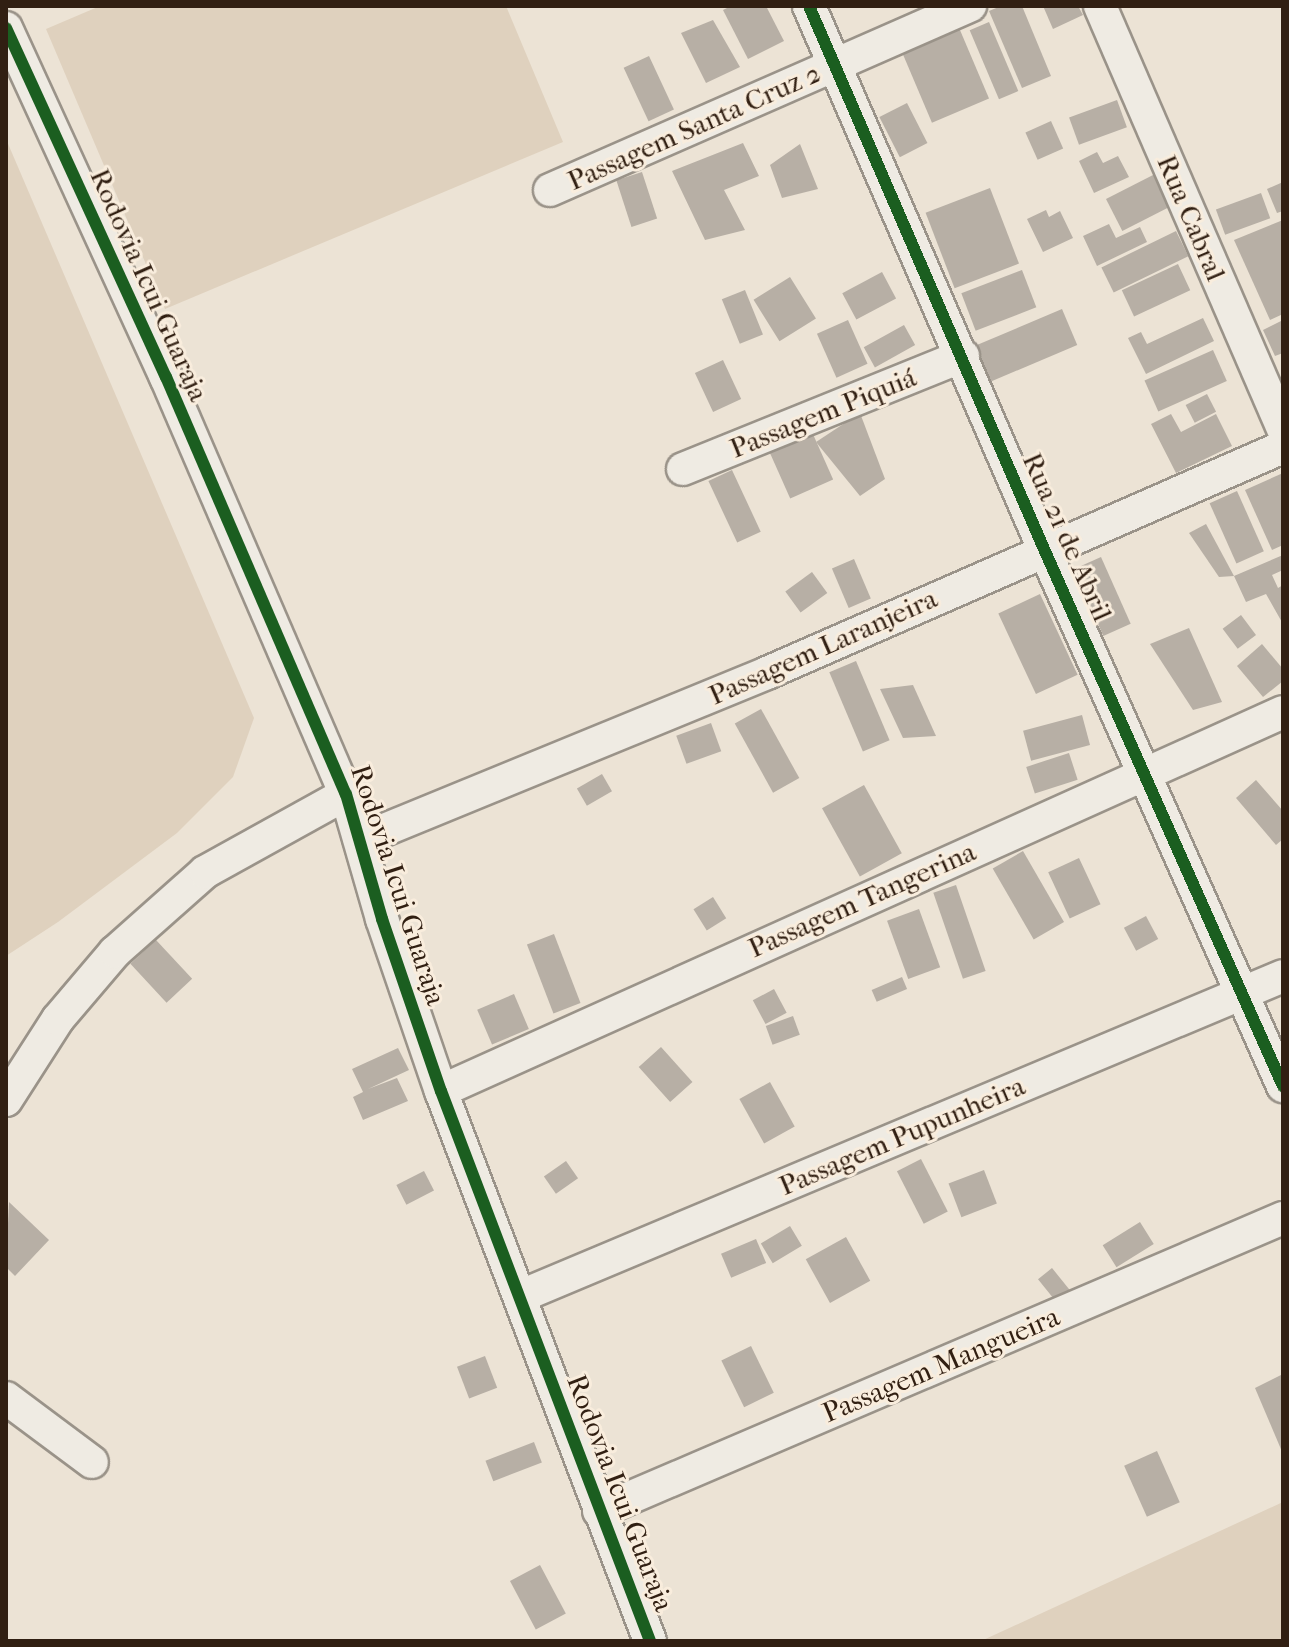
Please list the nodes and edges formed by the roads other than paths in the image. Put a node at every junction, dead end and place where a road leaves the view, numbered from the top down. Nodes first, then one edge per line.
1 (809, 6) edge
2 (970, 6) edge
3 (1100, 6) edge
4 (6, 28) edge
5 (835, 66) junction
6 (550, 190) dead end
7 (963, 356) junction
8 (1283, 429) edge
9 (1283, 447) edge
10 (683, 469) dead end
11 (1044, 549) junction
12 (1283, 712) edge
13 (1145, 772) junction
14 (346, 794) junction
15 (360, 840) junction
16 (1283, 976) edge
17 (1242, 993) junction
18 (1283, 1086) edge
19 (441, 1091) junction
20 (6, 1100) edge
21 (1283, 1218) edge
22 (521, 1296) junction
23 (6, 1398) edge
24 (92, 1462) dead end
25 (599, 1511) junction
26 (650, 1641) edge

1 - 5 street, Rua 21 de Abril
2 - 5 street, Passagem Santa Cruz 2
3 - 8 street, Rua Cabral
4 - 14 street, Rodovia Icui Guaraja
5 - 6 street, Passagem Santa Cruz 2
5 - 7 street, Rua 21 de Abril
7 - 10 street, Passagem Piquiá
7 - 11 street, Rua 21 de Abril
9 - 11 street, Passagem Laranjeira
11 - 13 street, Rua 21 de Abril
11 - 15 street, Passagem Laranjeira
12 - 13 street, Passagem Tangerina
13 - 17 street, Rua 21 de Abril
13 - 19 street, Passagem Tangerina
14 - 15 street, Rodovia Icui Guaraja
14 - 20 street
15 - 19 street, Rodovia Icui Guaraja
16 - 17 street, Passagem Pupunheira
17 - 18 street, Rua 21 de Abril
17 - 22 street, Passagem Pupunheira
19 - 22 street, Rodovia Icui Guaraja
21 - 25 street, Passagem Mangueira
22 - 25 street, Rodovia Icui Guaraja
23 - 24 street
25 - 26 street, Rodovia Icui Guaraja

